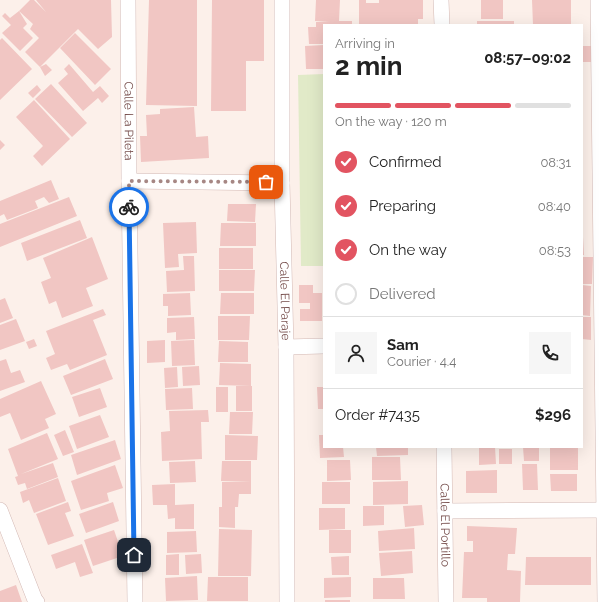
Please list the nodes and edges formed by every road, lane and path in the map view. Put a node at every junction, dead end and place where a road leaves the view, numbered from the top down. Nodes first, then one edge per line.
1 (128, 0) edge
2 (282, 0) edge
3 (441, 0) edge
4 (600, 0) edge
5 (442, 24) edge
6 (129, 181) junction
7 (282, 183) junction
8 (323, 346) edge
9 (286, 347) junction
10 (444, 448) edge
11 (0, 510) edge
12 (606, 510) edge
13 (445, 511) junction
14 (36, 602) edge
15 (135, 602) edge
16 (287, 602) edge
17 (446, 602) edge
18 (607, 602) edge

1 - 6 street, Calle La Pileta
2 - 7 street, Calle El Paraje
3 - 5 street
4 - 12 street
6 - 7 street
6 - 15 street, Calle La Pileta
7 - 9 street, Calle El Paraje
8 - 9 street
9 - 16 street, Calle El Paraje
10 - 13 street, Calle El Portillo
11 - 14 street
12 - 13 street
12 - 18 street
13 - 17 street, Calle El Portillo

